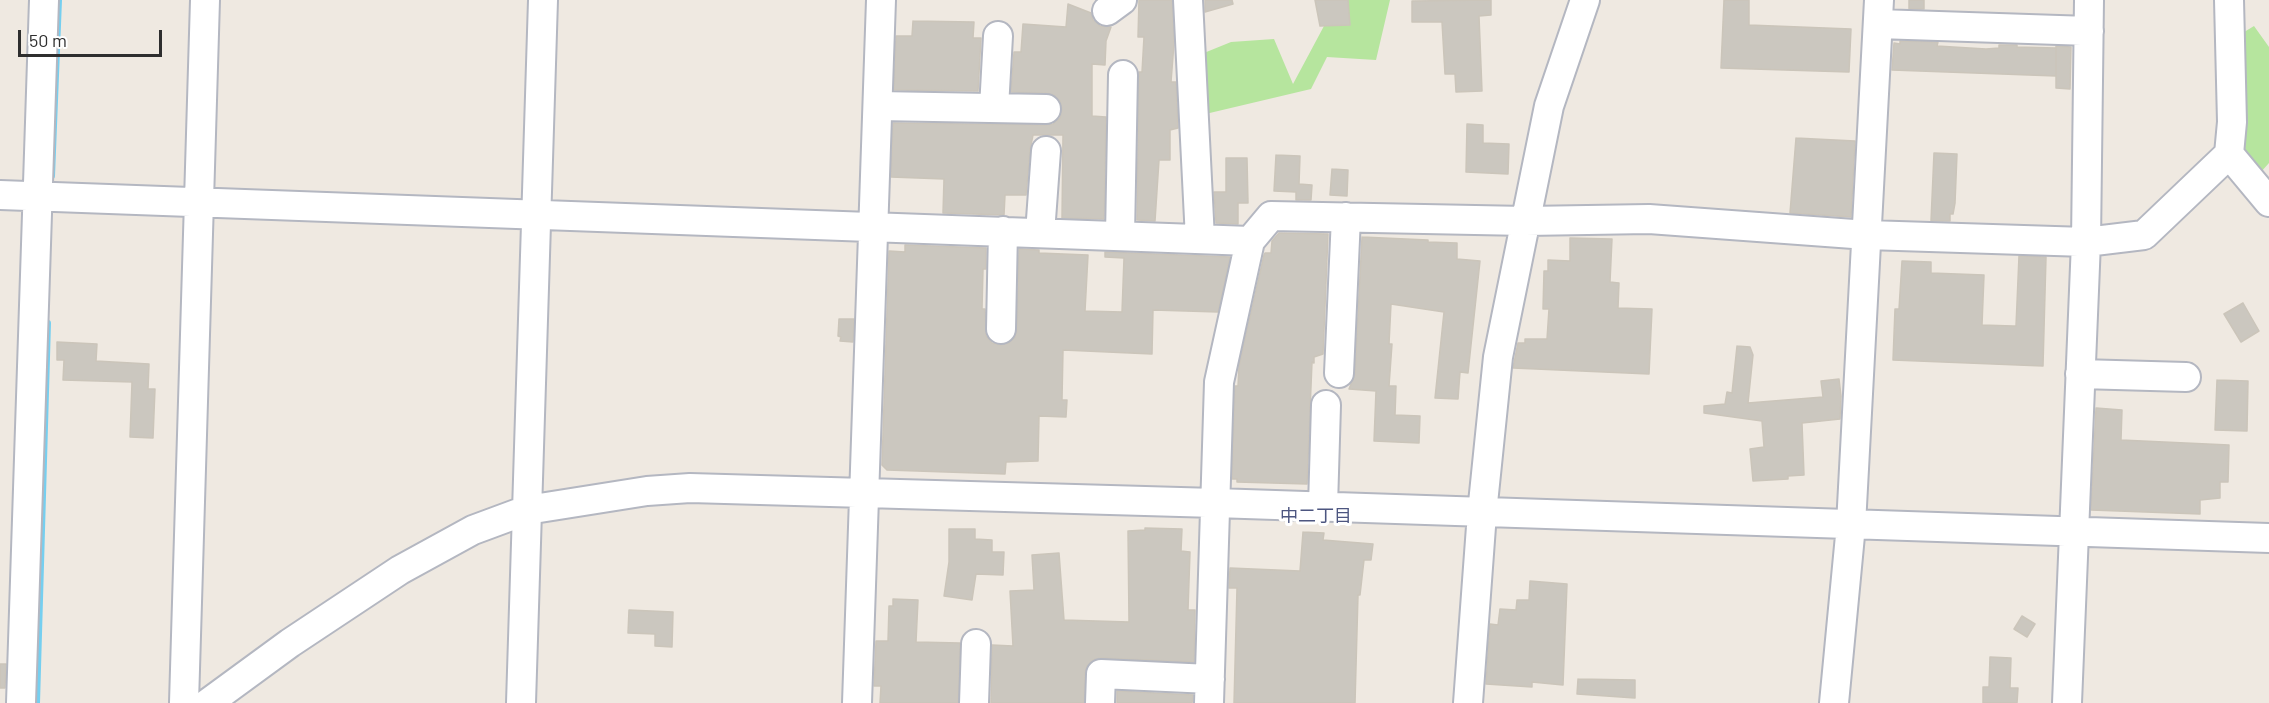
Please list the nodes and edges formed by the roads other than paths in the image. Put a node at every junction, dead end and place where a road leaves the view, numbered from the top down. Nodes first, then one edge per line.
1 (44, 0) edge
2 (205, 0) edge
3 (543, 0) edge
4 (880, 0) edge
5 (1188, 0) edge
6 (1585, 0) edge
7 (2090, 0) edge
8 (2229, 0) edge
9 (1879, 12) edge
10 (2089, 31) junction
11 (998, 36) dead end
12 (1123, 75) dead end
13 (878, 106) junction
14 (994, 108) junction
15 (1046, 109) dead end
16 (1046, 151) dead end
17 (2229, 154) junction
18 (2266, 190) edge
19 (0, 195) edge
20 (38, 196) junction
21 (198, 202) junction
22 (535, 213) junction
23 (1346, 217) junction
24 (1526, 221) junction
25 (874, 226) junction
26 (1004, 231) junction
27 (1040, 233) junction
28 (1867, 234) junction
29 (1120, 236) junction
30 (1200, 239) junction
31 (1250, 241) junction
32 (2086, 242) junction
33 (1001, 329) dead end
34 (1339, 373) dead end
35 (2080, 374) junction
36 (2186, 377) dead end
37 (1326, 405) dead end
38 (863, 494) junction
39 (1215, 503) junction
40 (1323, 506) junction
41 (527, 510) junction
42 (1482, 513) junction
43 (1851, 525) junction
44 (2073, 532) junction
45 (2269, 538) edge
46 (976, 644) dead end
47 (1209, 691) edge
48 (21, 703) edge
49 (184, 703) edge
50 (208, 703) edge
51 (521, 703) edge
52 (857, 703) edge
53 (974, 703) edge
54 (1100, 703) edge
55 (1468, 703) edge
56 (1834, 703) edge
57 (2067, 703) edge

1 - 20 street
2 - 21 street
3 - 22 street
4 - 13 street
5 - 30 street
6 - 24 street
7 - 10 street
8 - 17 street
9 - 10 street
9 - 28 street
10 - 32 street
11 - 14 street
12 - 29 street
13 - 14 street
13 - 25 street
14 - 15 street
16 - 27 street
17 - 18 street
17 - 32 street
19 - 20 street
20 - 21 street
20 - 48 street
21 - 22 street
21 - 49 street
22 - 25 street
22 - 41 street
23 - 24 street
23 - 31 street
23 - 34 street
24 - 28 street
24 - 42 street
25 - 26 street
25 - 38 street
26 - 27 street
26 - 33 street
27 - 29 street
28 - 32 street
28 - 43 street
29 - 30 street
30 - 31 street
31 - 39 street
32 - 35 street
35 - 36 street
35 - 44 street
37 - 40 street
38 - 39 street
38 - 41 street
38 - 52 street
39 - 40 street
39 - 47 street
40 - 42 street
41 - 50 street
41 - 51 street
42 - 43 street
42 - 55 street
43 - 44 street
43 - 56 street
44 - 45 street
44 - 57 street
46 - 53 street
47 - 54 street

